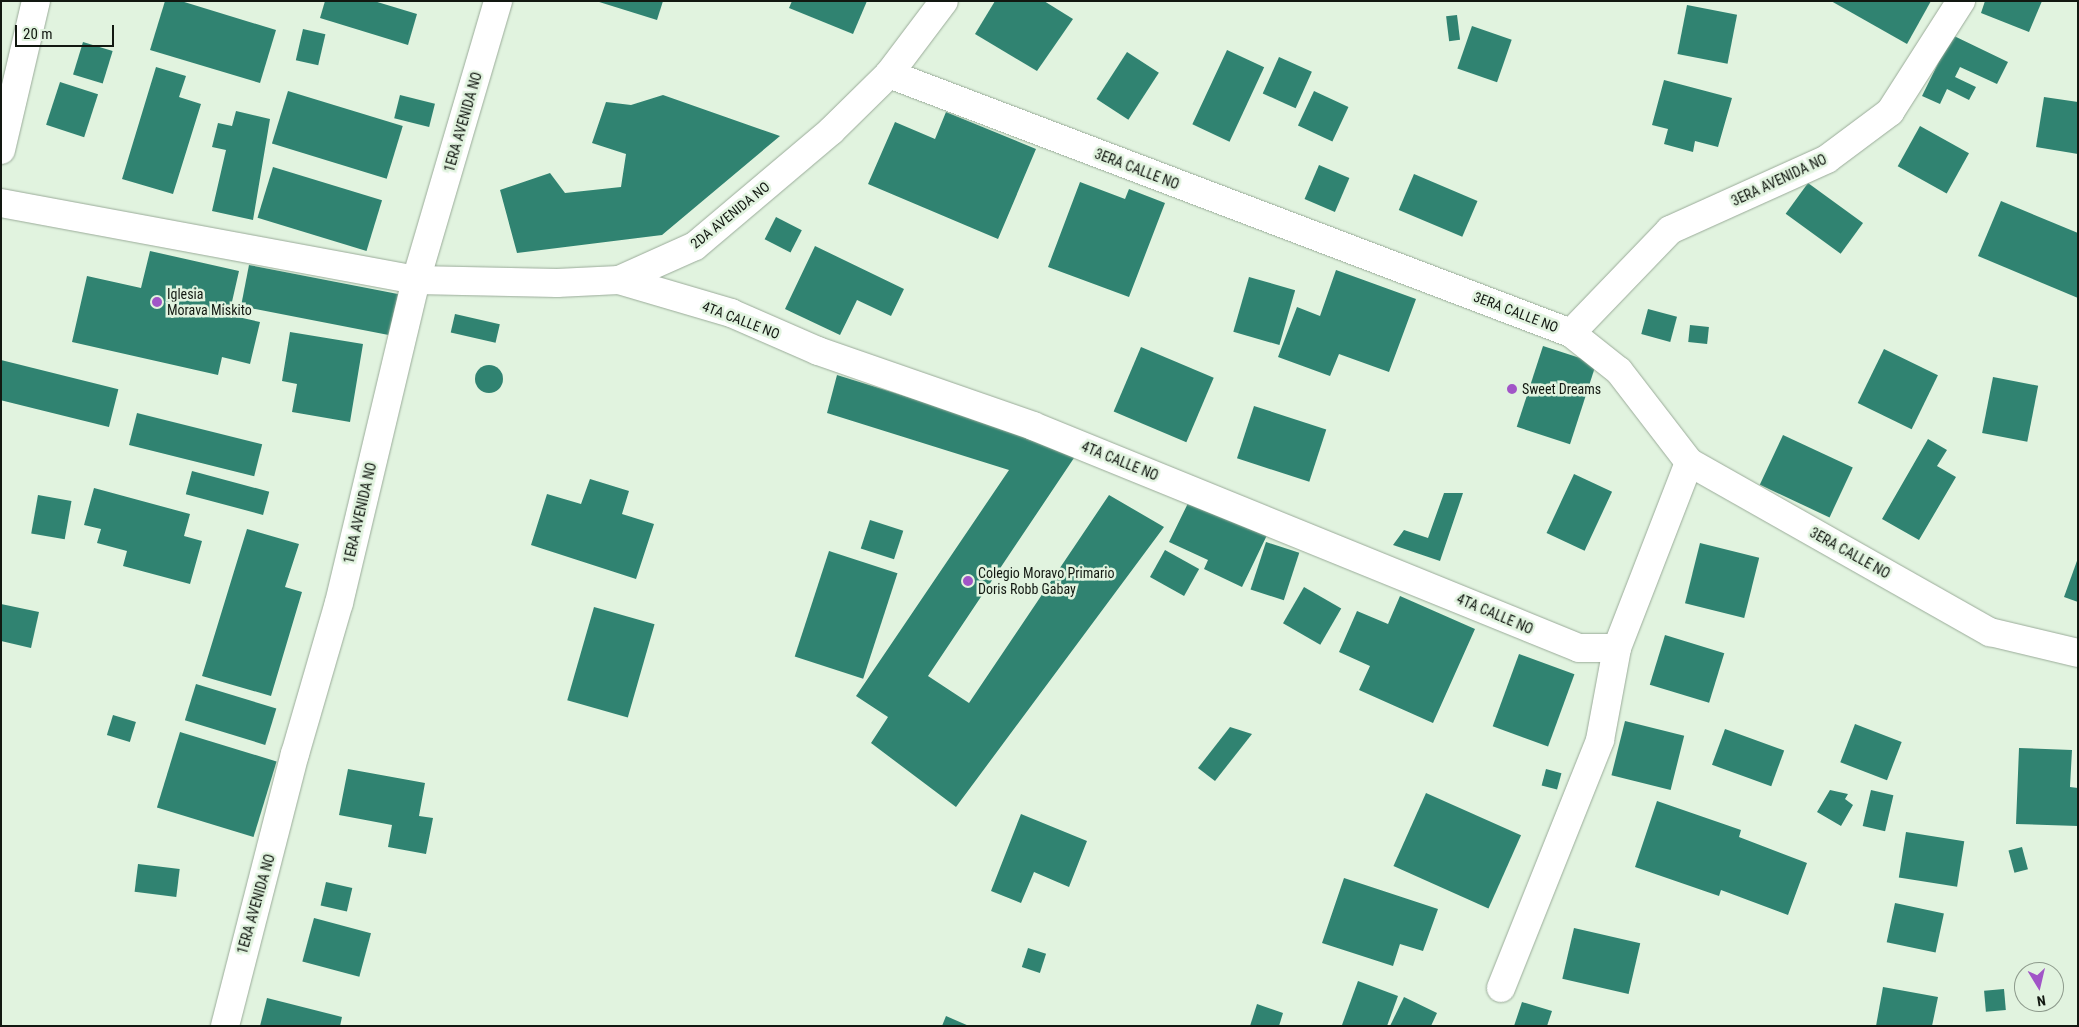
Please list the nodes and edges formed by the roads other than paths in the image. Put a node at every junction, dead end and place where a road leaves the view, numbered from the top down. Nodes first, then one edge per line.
1 (36, 1) edge
2 (498, 1) edge
3 (944, 1) edge
4 (1961, 1) edge
5 (889, 74) junction
6 (1, 150) edge
7 (1, 203) edge
8 (416, 280) junction
9 (619, 280) junction
10 (1571, 333) junction
11 (1689, 462) junction
12 (1617, 648) junction
13 (2078, 653) edge
14 (1501, 988) dead end
15 (224, 1026) edge

1 - 6 street
2 - 8 street, 1ERA AVENIDA NO
3 - 5 street, 2DA AVENIDA NO
4 - 10 street, 3ERA AVENIDA NO
5 - 9 street, 2DA AVENIDA NO
5 - 10 street, 3ERA CALLE NO
7 - 8 street, 2DA AVENIDA NO
8 - 9 street, 2DA AVENIDA NO
8 - 15 street, 1ERA AVENIDA NO
9 - 12 street, 4TA CALLE NO
10 - 11 street, 3ERA CALLE NO
11 - 12 street
11 - 13 street, 3ERA CALLE NO
12 - 14 street

